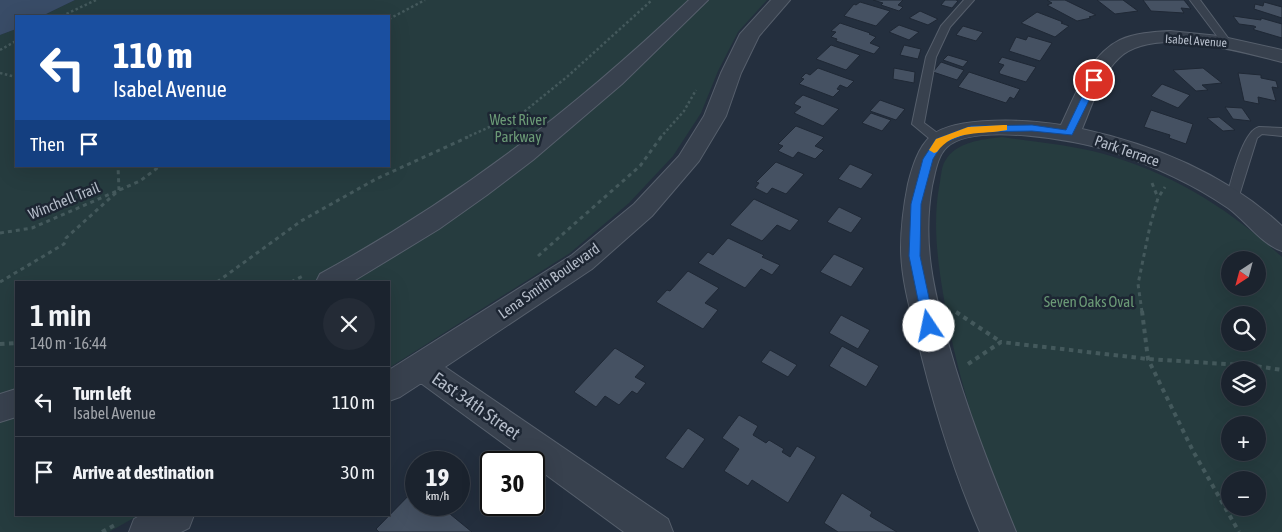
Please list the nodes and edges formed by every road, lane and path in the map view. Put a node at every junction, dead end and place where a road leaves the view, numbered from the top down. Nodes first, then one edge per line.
1 (96, 0) edge
2 (425, 0) edge
3 (652, 0) edge
4 (699, 0) edge
5 (782, 0) edge
6 (969, 0) edge
7 (1195, 0) edge
8 (64, 15) edge
9 (390, 18) edge
10 (15, 42) edge
11 (1226, 42) junction
12 (0, 50) edge
13 (1282, 56) edge
14 (0, 73) edge
15 (15, 77) edge
16 (699, 86) dead end
17 (1282, 132) edge
18 (1069, 133) junction
19 (940, 141) junction
20 (118, 167) edge
21 (159, 167) edge
22 (1168, 183) dead end
23 (118, 190) junction
24 (1232, 199) junction
25 (0, 233) edge
26 (1282, 241) edge
27 (532, 261) dead end
28 (218, 281) edge
29 (332, 281) edge
30 (0, 282) edge
31 (948, 307) dead end
32 (1001, 342) junction
33 (15, 343) edge
34 (0, 344) edge
35 (1148, 358) junction
36 (964, 367) dead end
37 (418, 369) junction
38 (1282, 370) edge
39 (390, 386) edge
40 (15, 403) edge
41 (0, 408) edge
42 (174, 516) edge
43 (147, 532) edge
44 (655, 532) edge
45 (998, 532) edge
46 (1238, 532) edge

1 - 8 path
2 - 9 path
3 - 28 path
4 - 29 street
5 - 37 street, Lena Smith Boulevard
6 - 19 lane
7 - 11 lane
10 - 12 path
11 - 13 street, Isabel Avenue
11 - 18 street, Isabel Avenue
14 - 15 path
16 - 27 path
17 - 24 lane
18 - 19 street, Park Terrace
18 - 24 street, Park Terrace
19 - 45 street
20 - 23 path
21 - 23 path, Winchell Trail
22 - 35 path
23 - 25 path, Winchell Trail
23 - 30 path
24 - 26 street, Park Terrace
31 - 32 path
32 - 35 path
32 - 36 path
33 - 34 path
35 - 38 path
35 - 46 path
37 - 39 street, Lena Smith Boulevard
37 - 44 street, East 34th Street
40 - 41 street
42 - 43 street

